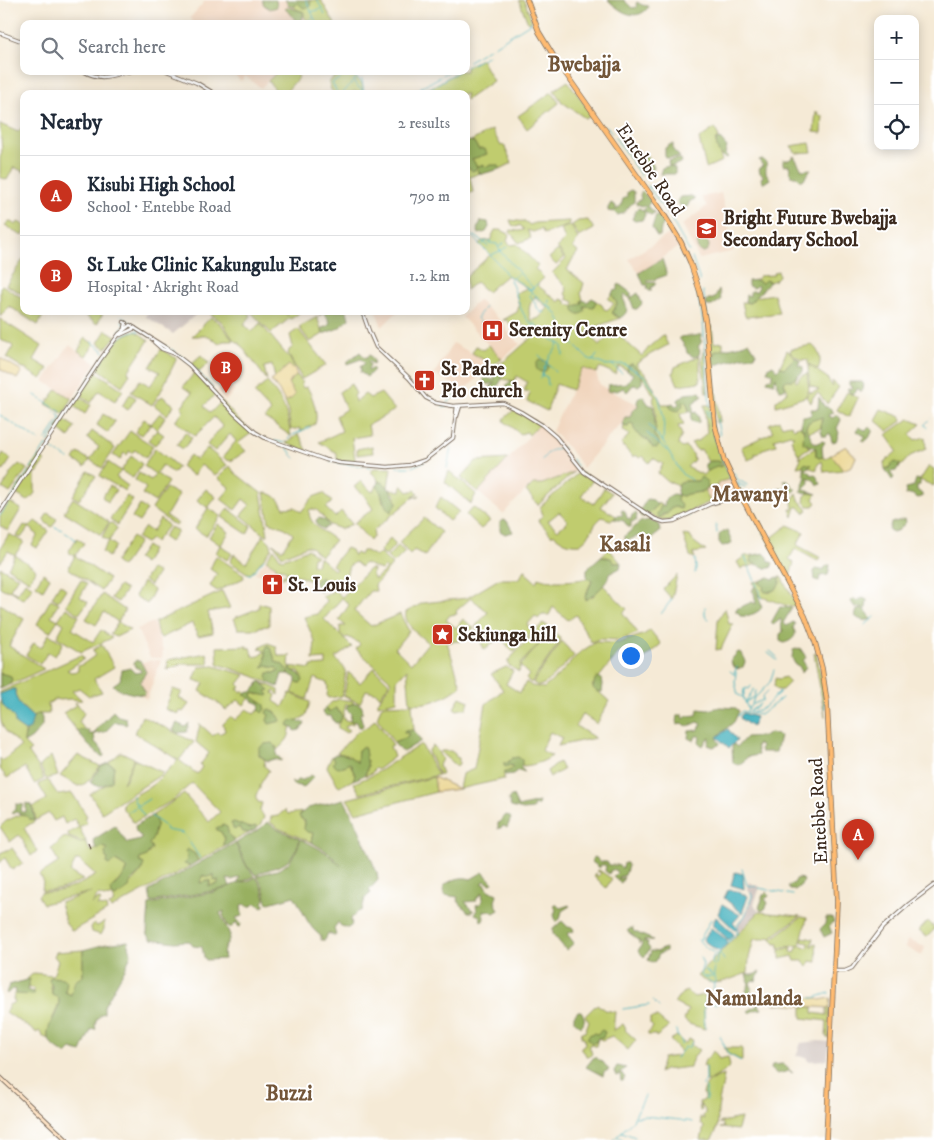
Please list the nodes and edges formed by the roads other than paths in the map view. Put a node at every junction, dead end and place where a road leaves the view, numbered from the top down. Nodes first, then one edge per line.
1 (526, 0) edge
2 (0, 33) edge
3 (20, 40) edge
4 (91, 75) edge
5 (116, 75) edge
6 (176, 75) edge
7 (208, 90) edge
8 (363, 315) edge
9 (124, 322) dead end
10 (135, 328) junction
11 (124, 329) junction
12 (119, 336) junction
13 (458, 406) junction
14 (737, 487) junction
15 (740, 493) junction
16 (732, 498) junction
17 (742, 498) junction
18 (0, 512) edge
19 (934, 885) edge
20 (834, 971) junction
21 (0, 1077) edge
22 (67, 1140) edge
23 (826, 1140) edge

1 - 14 main road, Entebbe Road
2 - 3 street
4 - 5 street
6 - 7 street
8 - 13 street
9 - 11 street
10 - 11 street
10 - 12 street
10 - 13 street
11 - 12 street
12 - 18 street
13 - 16 street
14 - 15 main road, Entebbe Road
14 - 16 main road
15 - 16 street
15 - 17 main road, Entebbe Road
16 - 17 main road
17 - 20 main road, Entebbe Road
19 - 20 street
20 - 23 main road, Entebbe Road
21 - 22 main road

